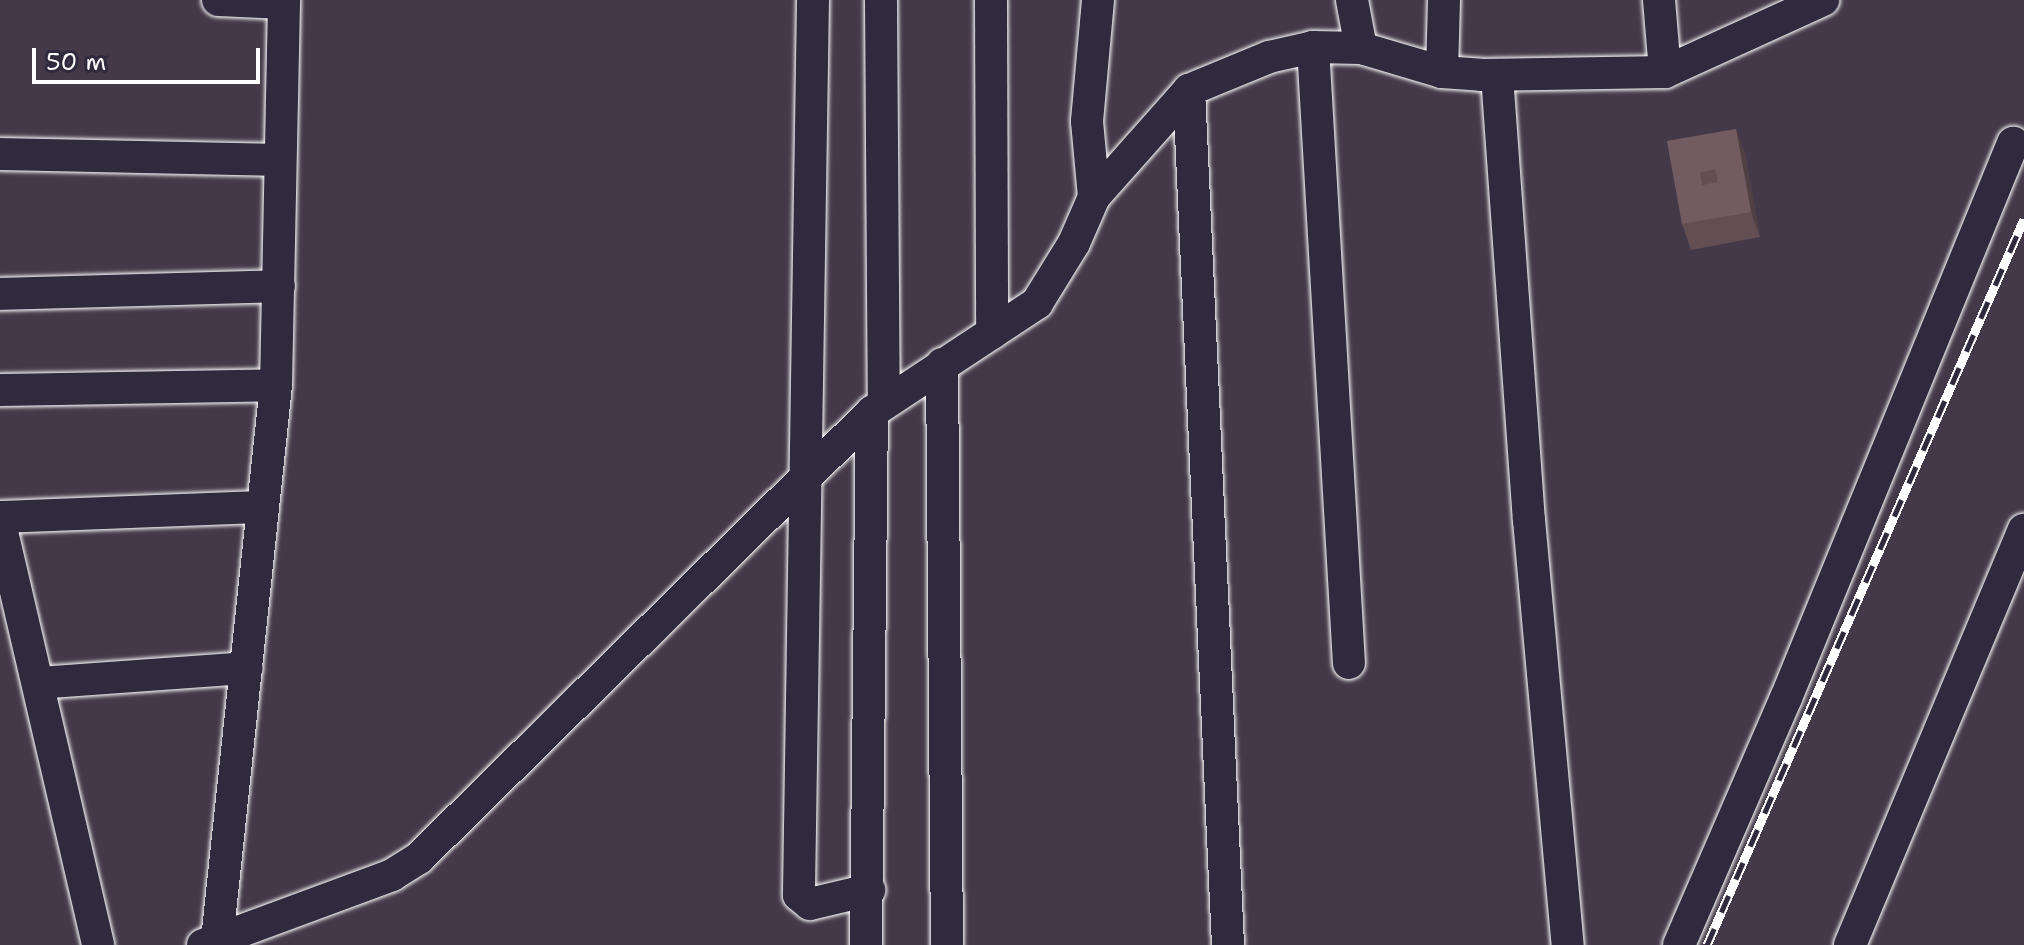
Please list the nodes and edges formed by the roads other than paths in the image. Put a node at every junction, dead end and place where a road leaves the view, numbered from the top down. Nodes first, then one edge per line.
1 (218, 0) edge
2 (813, 0) edge
3 (881, 0) edge
4 (991, 0) edge
5 (1098, 0) edge
6 (1352, 0) edge
7 (1444, 0) edge
8 (1659, 0) edge
9 (1823, 0) edge
10 (284, 1) edge
11 (1313, 47) junction
12 (1361, 48) junction
13 (1442, 72) junction
14 (1665, 72) junction
15 (1497, 75) junction
16 (1189, 90) junction
17 (2013, 143) dead end
18 (0, 154) edge
19 (278, 160) junction
20 (1094, 197) junction
21 (279, 286) junction
22 (0, 294) edge
23 (992, 333) junction
24 (942, 364) junction
25 (276, 385) junction
26 (0, 390) edge
27 (878, 407) junction
28 (806, 473) junction
29 (263, 507) junction
30 (0, 520) edge
31 (2024, 530) edge
32 (1349, 663) dead end
33 (246, 668) junction
34 (38, 683) junction
35 (869, 890) junction
36 (210, 942) edge
37 (98, 945) edge
38 (866, 945) edge
39 (947, 945) edge
40 (1228, 945) edge
41 (1568, 945) edge
42 (1679, 945) edge
43 (1850, 945) edge

1 - 10 street
2 - 28 street
3 - 27 street
4 - 23 street
5 - 20 street
6 - 12 street
7 - 13 street
8 - 14 street
9 - 14 street
10 - 19 street
11 - 12 street
11 - 16 street
11 - 32 street
12 - 13 street
13 - 15 street
14 - 15 street
15 - 41 street
16 - 20 street
16 - 40 street
17 - 42 street
18 - 19 street
19 - 21 street
20 - 23 street
21 - 22 street
21 - 25 street
23 - 24 street
24 - 27 street
24 - 39 street
25 - 26 street
25 - 29 street
27 - 28 street
27 - 35 street
28 - 35 street
28 - 36 street
29 - 30 street
29 - 33 street
30 - 34 street
31 - 43 street
33 - 34 street
33 - 36 street
34 - 37 street
35 - 38 street

